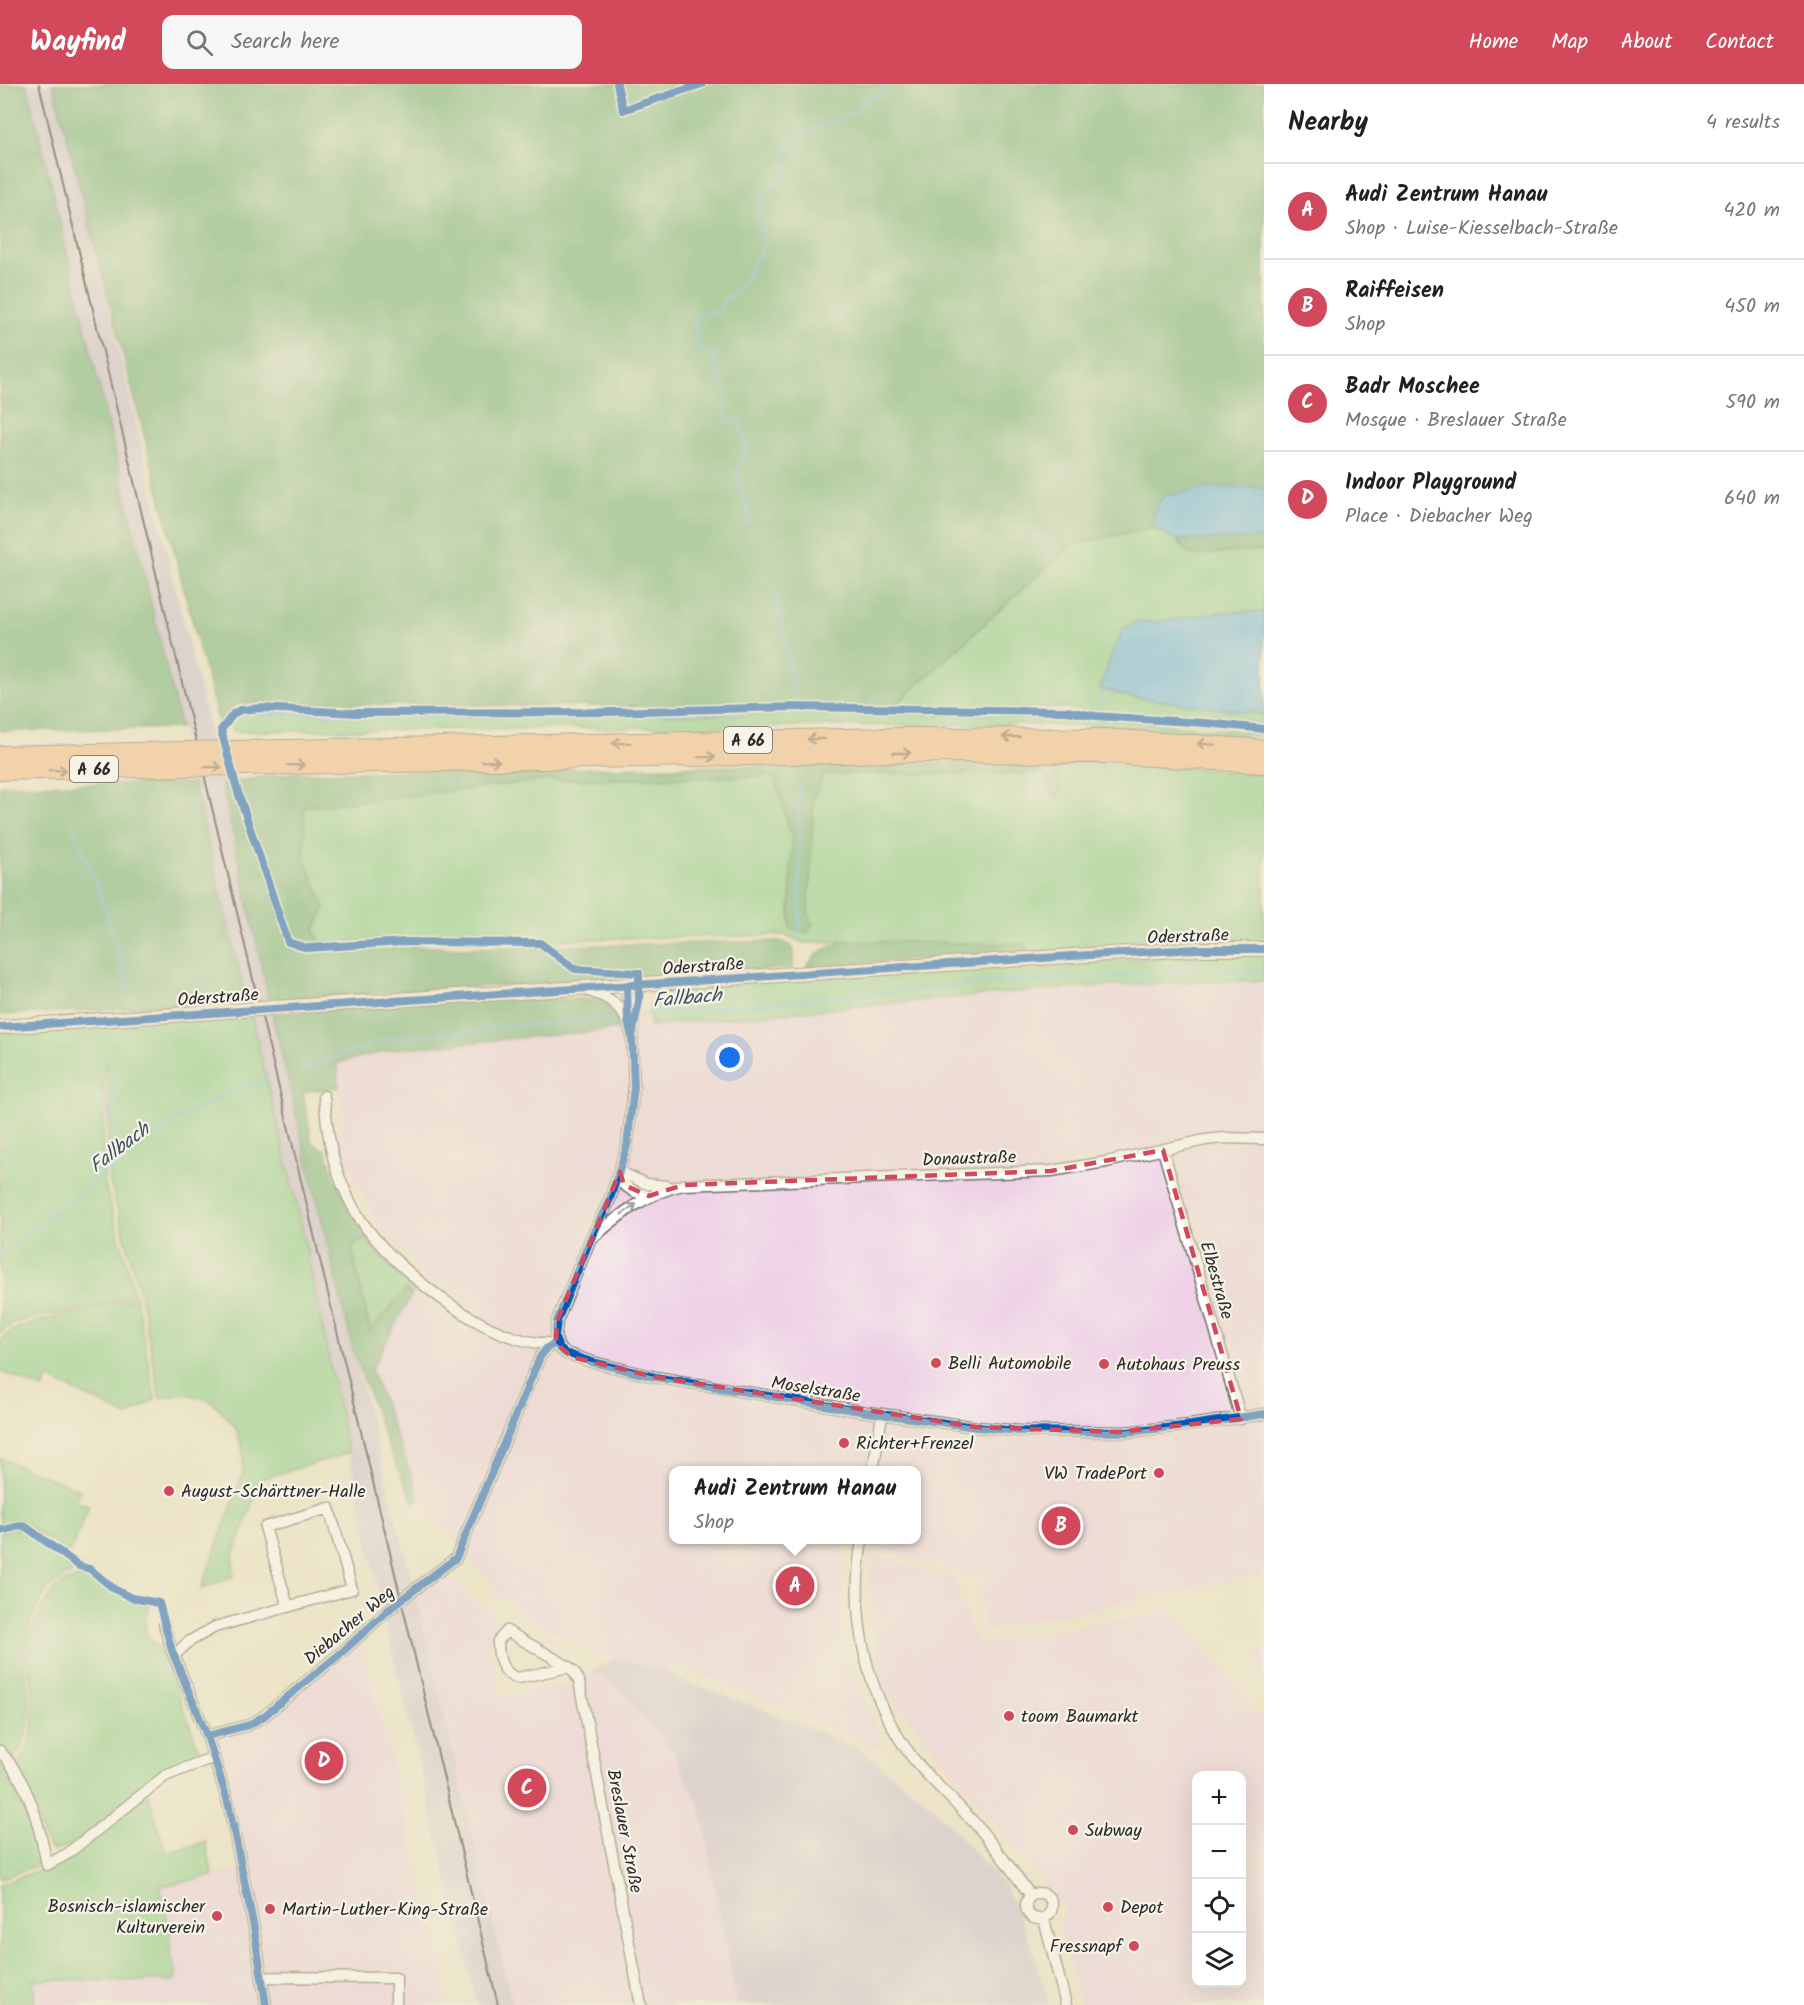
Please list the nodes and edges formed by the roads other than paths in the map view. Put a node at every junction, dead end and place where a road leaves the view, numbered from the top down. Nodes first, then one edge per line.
1 (1264, 749) edge
2 (0, 755) edge
3 (235, 758) junction
4 (187, 759) junction
5 (1264, 764) edge
6 (0, 771) edge
7 (1264, 949) edge
8 (634, 985) junction
9 (580, 988) junction
10 (629, 1008) junction
11 (632, 1021) junction
12 (0, 1027) edge
13 (324, 1096) dead end
14 (1264, 1139) edge
15 (1163, 1150) junction
16 (620, 1172) junction
17 (673, 1187) junction
18 (649, 1196) junction
19 (590, 1240) junction
20 (556, 1343) junction
21 (1264, 1414) edge
22 (882, 1415) junction
23 (1241, 1419) junction
24 (874, 1466) edge
25 (861, 1544) edge
26 (288, 1607) junction
27 (164, 1624) dead end
28 (174, 1656) junction
29 (569, 1667) junction
30 (207, 1736) junction
31 (0, 1751) edge
32 (214, 1757) junction
33 (1032, 1896) junction
34 (1044, 1919) junction
35 (262, 1977) junction
36 (396, 2004) edge
37 (266, 2005) edge
38 (641, 2005) edge
39 (1066, 2005) edge

1 -> 3 highway, A 66
2 - 4 highway, A 66
3 - 4 highway, A 66, bridge
3 -> 5 highway, A 66
6 -> 4 highway, A 66
7 - 8 street, Oderstraße
8 - 9 street, Oderstraße
8 - 10 street
9 - 10 street
9 - 12 street, Oderstraße, bridge
10 - 11 street
10 - 11 street
11 - 16 street
13 - 20 street, Moselstraße
14 - 15 street, Donaustraße
15 - 17 street, Donaustraße
15 - 23 street, Elbestraße
16 - 17 street, Donaustraße
16 - 18 street
16 - 19 street
17 - 18 street, Donaustraße
19 -> 18 street, Donaustraße
19 - 20 street
20 - 22 street, Moselstraße
20 - 30 street, Diebacher Weg
21 - 23 street, Moselstraße
22 - 23 street, Moselstraße
22 - 24 street
25 - 33 street
26 - 26 street
26 - 28 street
27 - 28 street
28 - 30 street
29 - 29 street
29 - 38 street, Breslauer Straße
30 - 32 street
31 - 32 street
32 - 35 street
33 - 34 street
33 - 34 street
34 - 39 street
35 - 36 street
35 - 37 street

